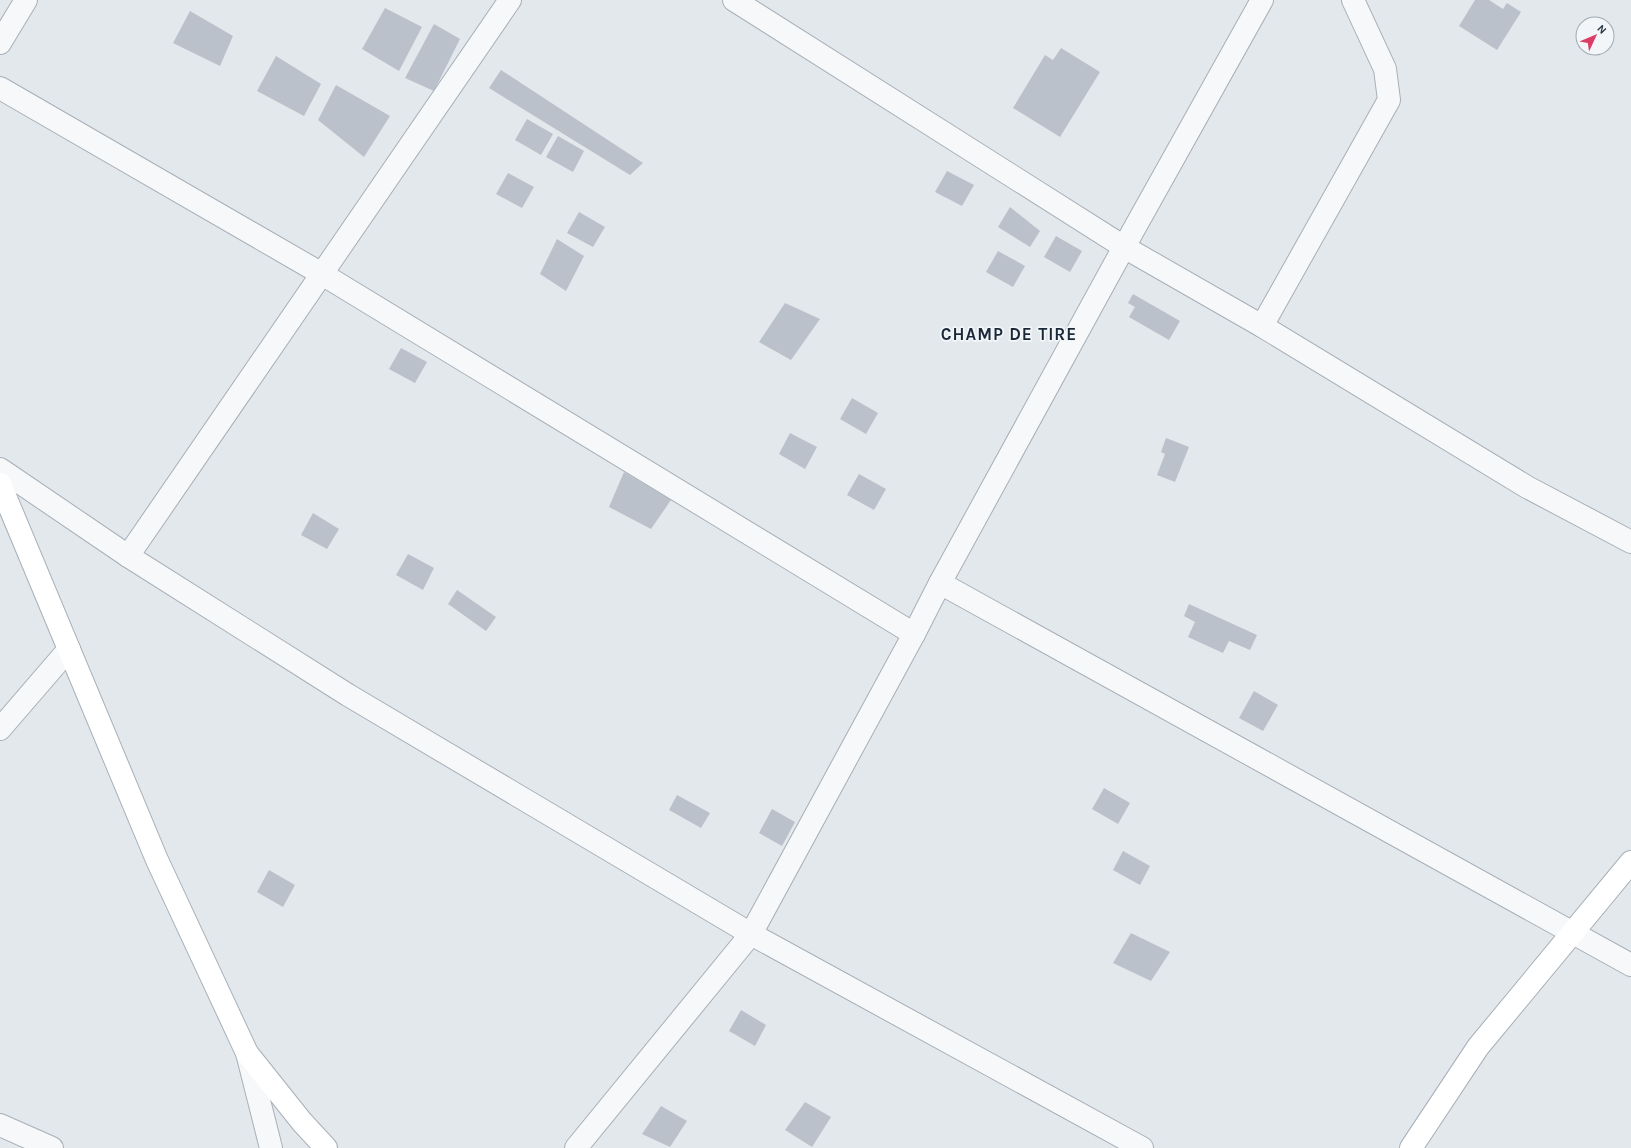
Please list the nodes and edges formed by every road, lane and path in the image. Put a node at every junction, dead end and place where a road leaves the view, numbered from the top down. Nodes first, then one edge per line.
1 (26, 0) edge
2 (510, 0) edge
3 (734, 0) edge
4 (1262, 0) edge
5 (1353, 0) edge
6 (0, 43) edge
7 (0, 88) edge
8 (1124, 247) junction
9 (322, 274) junction
10 (1262, 326) junction
11 (0, 469) edge
12 (0, 484) edge
13 (1631, 542) edge
14 (128, 556) junction
15 (940, 583) junction
16 (914, 634) junction
17 (69, 649) junction
18 (0, 729) edge
19 (1631, 862) edge
20 (1572, 933) junction
21 (751, 934) junction
22 (1631, 965) edge
23 (247, 1053) junction
24 (0, 1125) edge
25 (52, 1148) edge
26 (271, 1148) edge
27 (326, 1148) edge
28 (576, 1148) edge
29 (1142, 1148) edge
30 (1411, 1148) edge

1 - 6 street
2 - 9 street
3 - 8 street
4 - 8 street
5 - 10 street
7 - 9 street
8 - 10 street
8 - 15 street
9 - 14 street
9 - 16 street
10 - 13 street
11 - 14 street
12 - 17 main road
14 - 21 street
15 - 16 street
15 - 20 street
16 - 21 street
17 - 18 street
17 - 23 main road
19 - 20 main road
20 - 22 street
20 - 30 main road
21 - 28 street
21 - 29 street
23 - 26 street
23 - 27 main road
24 - 25 street

